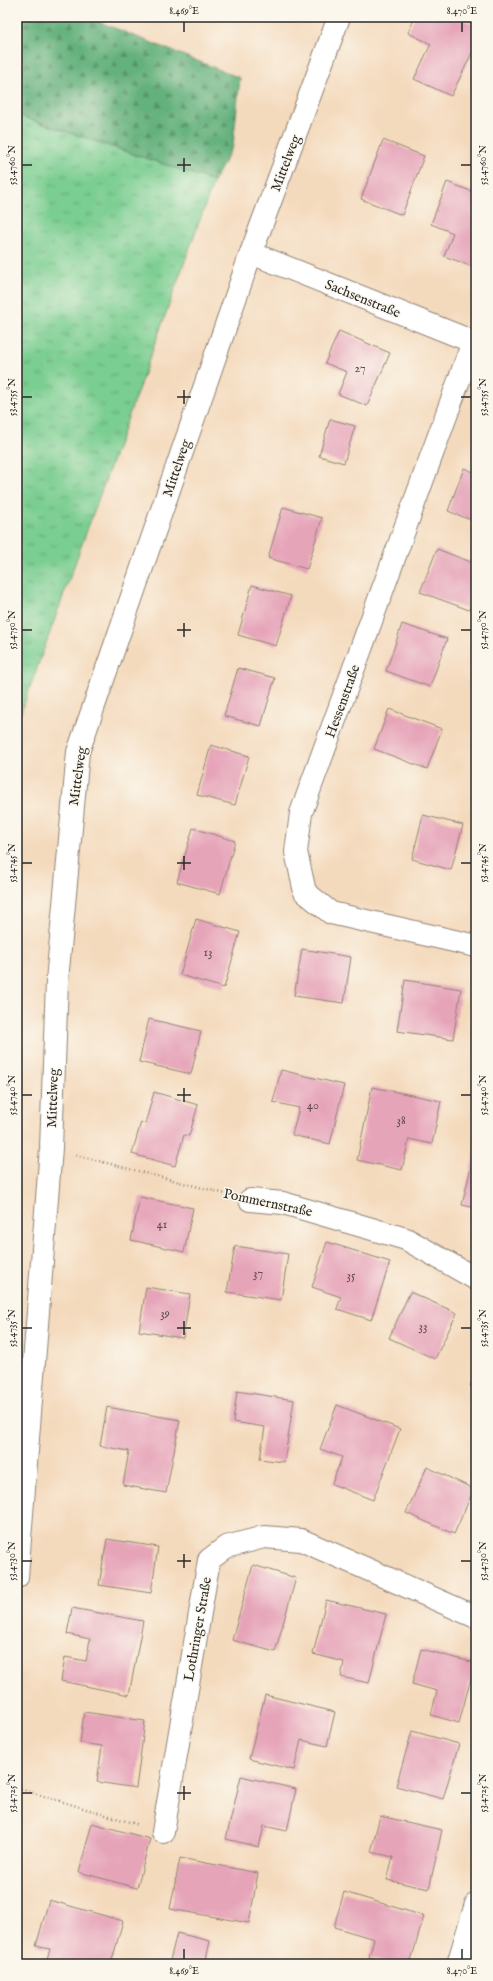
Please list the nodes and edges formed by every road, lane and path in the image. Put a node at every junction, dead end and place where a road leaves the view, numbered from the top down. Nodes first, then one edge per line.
1 (339, 17) edge
2 (251, 253) junction
3 (474, 343) edge
4 (476, 946) edge
5 (50, 1148) junction
6 (250, 1200) joint
7 (476, 1279) edge
8 (17, 1577) edge
9 (476, 1617) edge
10 (17, 1788) edge
11 (163, 1832) joint
12 (476, 1904) edge
13 (458, 1964) edge

1 - 2 street, Mittelweg
2 - 3 street, Sachsenstraße
2 - 5 street, Mittelweg
3 - 4 street, Hessenstraße
5 - 6 path, Pommernstraße
5 - 8 street, Mittelweg
6 - 7 street, Pommernstraße
9 - 11 street, Lothringer Straße
10 - 11 path
12 - 13 street

